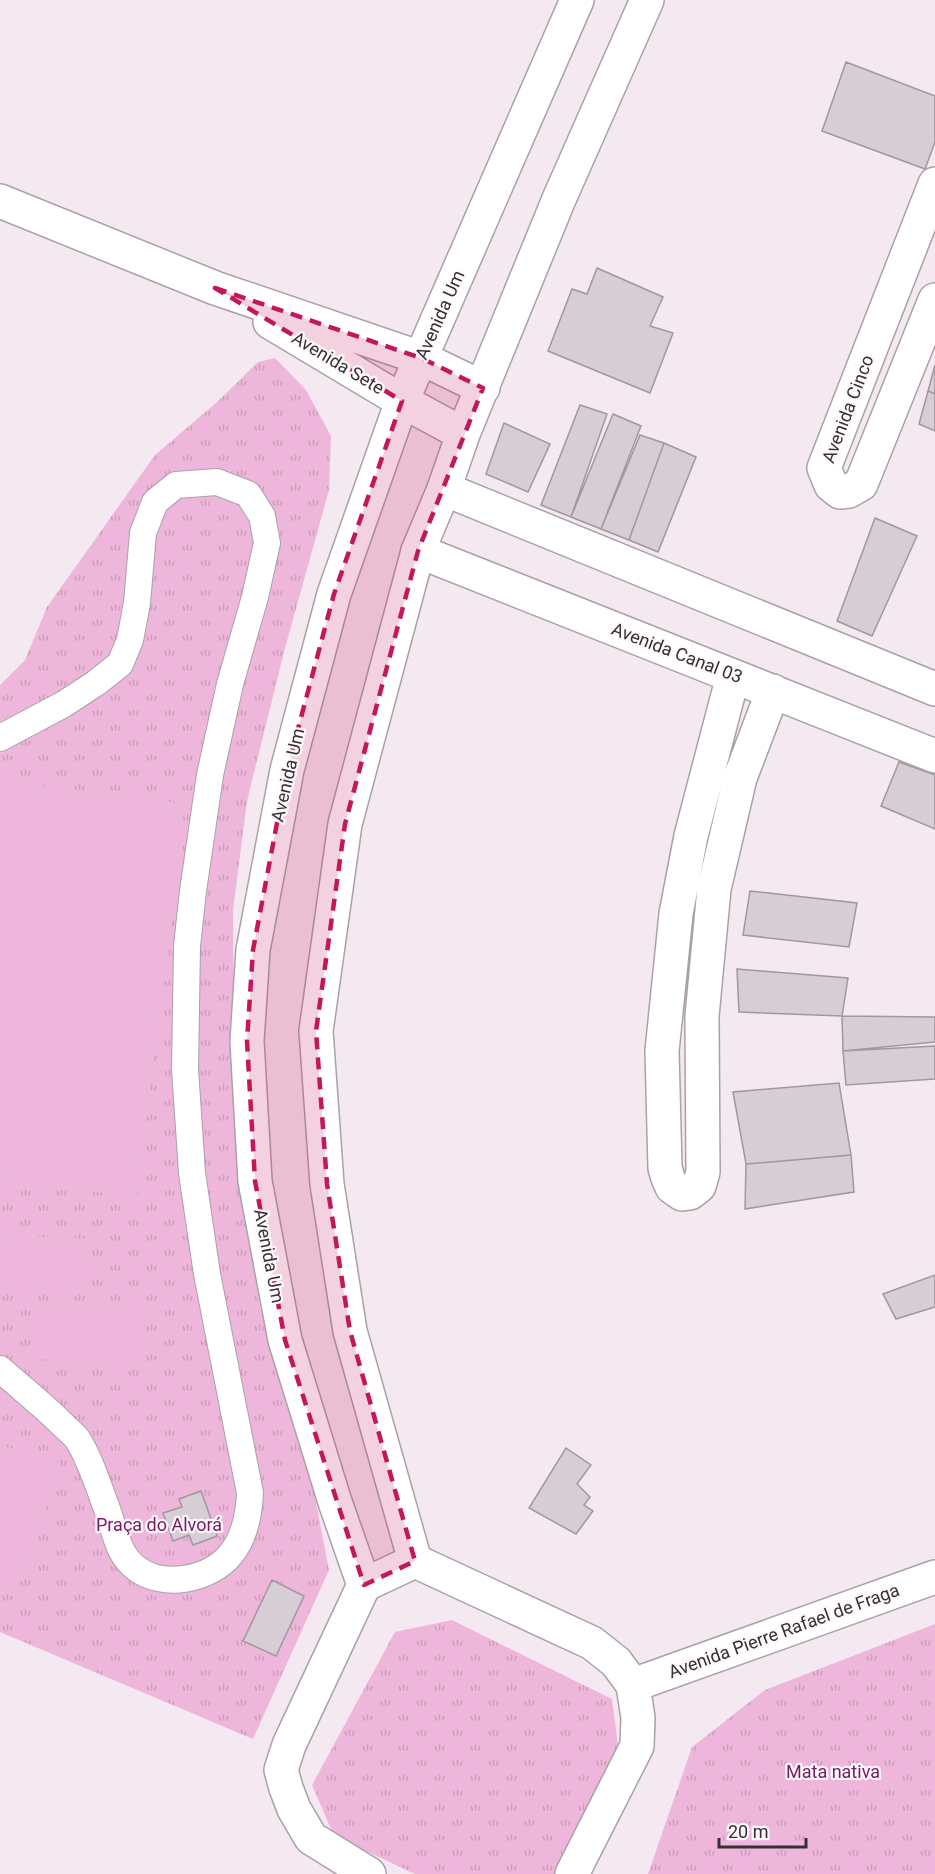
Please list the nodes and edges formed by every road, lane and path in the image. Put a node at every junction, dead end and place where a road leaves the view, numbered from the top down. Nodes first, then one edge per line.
1 (577, 0) edge
2 (647, 0) edge
3 (935, 184) edge
4 (0, 201) edge
5 (215, 288) junction
6 (935, 300) edge
7 (421, 358) junction
8 (483, 388) junction
9 (402, 402) junction
10 (463, 434) junction
11 (444, 489) junction
12 (418, 551) junction
13 (733, 676) junction
14 (935, 689) edge
15 (773, 691) junction
16 (0, 738) edge
17 (935, 756) edge
18 (0, 1369) edge
19 (415, 1561) junction
20 (935, 1577) edge
21 (364, 1585) junction
22 (633, 1685) junction
23 (369, 1874) edge
24 (572, 1874) edge

1 - 7 street, Avenida Um
2 - 8 street
3 - 6 street, Avenida Cinco
4 - 5 street, Avenida Sete
5 - 7 street, Avenida Sete
5 - 9 street, Avenida Sete
7 - 8 street, Avenida Sete
7 - 9 street, Avenida Um
8 - 10 street
9 - 10 street, Avenida Sete
9 - 21 street, Avenida Um
10 - 11 street
11 - 12 street
11 - 14 street
12 - 13 street, Avenida Canal 03
12 - 19 street
13 - 15 street, Avenida Canal 03
13 - 15 street
15 - 17 street, Avenida Canal 03
16 - 18 street
19 - 21 street
19 - 22 street
20 - 22 street, Avenida Pierre Rafael de Fraga
21 - 23 street
22 - 24 street

